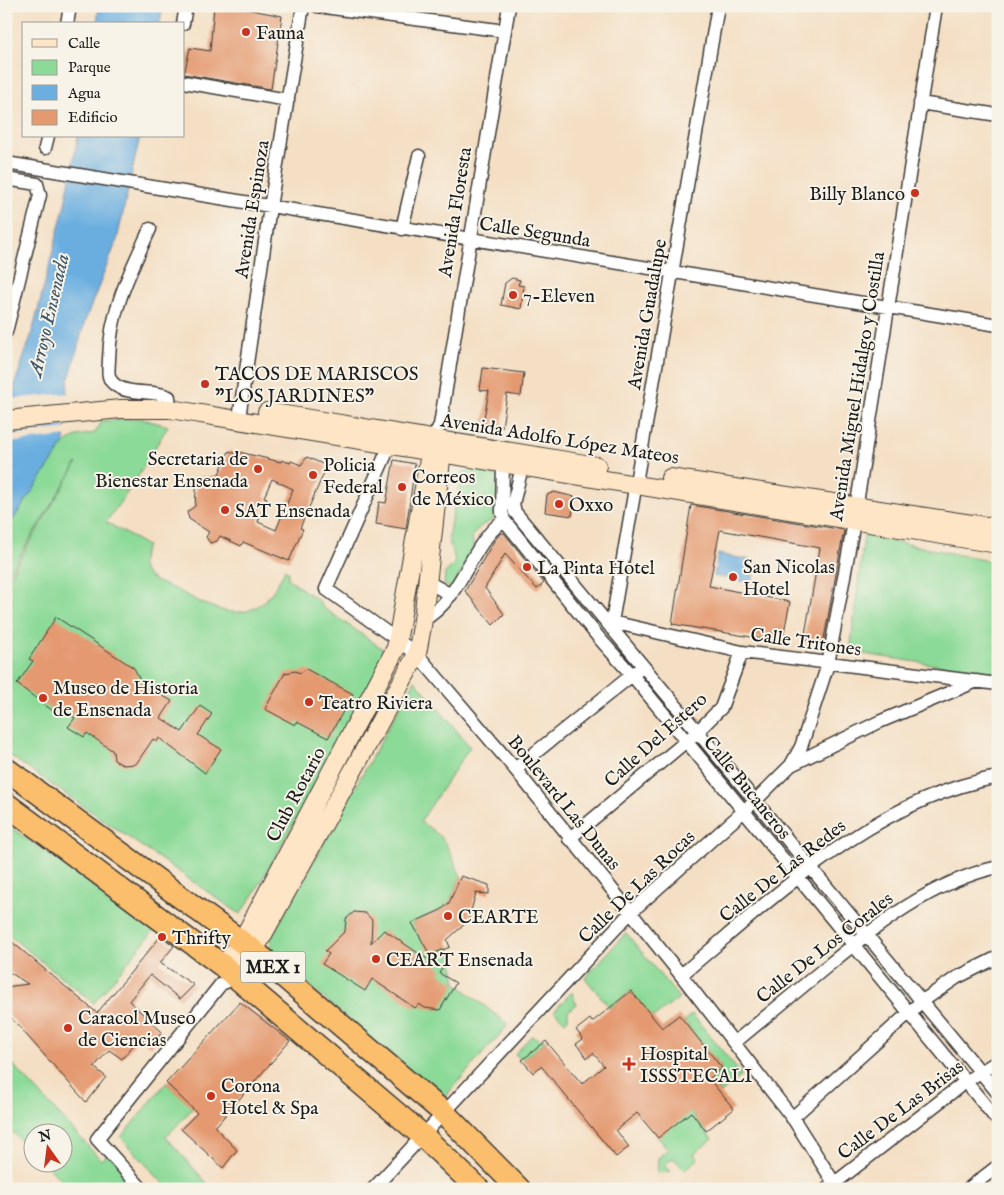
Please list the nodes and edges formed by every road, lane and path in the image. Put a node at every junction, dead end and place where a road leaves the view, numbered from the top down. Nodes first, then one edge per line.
1 (70, 6) edge
2 (186, 6) edge
3 (303, 6) edge
4 (316, 6) edge
5 (509, 6) edge
6 (718, 6) edge
7 (936, 6) edge
8 (67, 22) edge
9 (183, 22) edge
10 (505, 31) junction
11 (185, 82) edge
12 (288, 100) junction
13 (920, 103) junction
14 (998, 116) edge
15 (418, 156) dead end
16 (6, 163) edge
17 (6, 180) edge
18 (270, 207) junction
19 (402, 228) junction
20 (150, 230) dead end
21 (471, 240) junction
22 (672, 272) junction
23 (888, 307) junction
24 (998, 325) edge
25 (6, 332) edge
26 (105, 404) junction
27 (170, 405) junction
28 (6, 409) edge
29 (240, 412) junction
30 (6, 420) edge
31 (438, 442) junction
32 (390, 446) junction
33 (503, 464) junction
34 (522, 467) junction
35 (637, 478) junction
36 (855, 514) junction
37 (504, 520) junction
38 (998, 528) edge
39 (998, 544) edge
40 (428, 582) junction
41 (451, 595) junction
42 (423, 620) junction
43 (612, 625) junction
44 (398, 638) junction
45 (598, 638) junction
46 (742, 652) junction
47 (417, 654) junction
48 (828, 664) junction
49 (644, 665) junction
50 (632, 674) junction
51 (977, 681) junction
52 (998, 684) edge
53 (691, 736) junction
54 (791, 765) junction
55 (6, 769) edge
56 (515, 770) junction
57 (998, 777) edge
58 (755, 801) junction
59 (6, 804) edge
60 (743, 812) junction
61 (569, 839) junction
62 (812, 867) junction
63 (998, 867) edge
64 (798, 878) junction
65 (630, 913) junction
66 (865, 935) junction
67 (853, 945) junction
68 (248, 946) junction
69 (998, 957) edge
70 (681, 974) junction
71 (226, 976) junction
72 (921, 1002) junction
73 (909, 1011) junction
74 (734, 1043) junction
75 (998, 1061) edge
76 (981, 1071) junction
77 (965, 1082) junction
78 (998, 1093) edge
79 (444, 1113) junction
80 (792, 1118) junction
81 (998, 1121) edge
82 (423, 1136) junction
83 (998, 1166) edge
84 (833, 1187) edge
85 (142, 1189) edge
86 (373, 1189) edge
87 (478, 1189) edge
88 (519, 1189) edge
89 (968, 1189) edge

1 - 8 street
2 - 9 street
3 - 12 street, Avenida Espinoza
4 - 10 street
5 - 10 street, Avenida Floresta
6 - 22 street, Avenida Guadalupe
7 - 13 street, Avenida Miguel Hidalgo y Costilla
10 - 21 street, Avenida Floresta
11 - 12 street
12 - 18 street, Avenida Espinoza
13 - 14 street
13 - 23 street, Avenida Miguel Hidalgo y Costilla
15 - 19 street
16 - 18 street, Calle Segunda
17 - 25 street
18 - 19 street, Calle Segunda
18 - 29 street, Avenida Espinoza
19 - 21 street, Calle Segunda
20 - 27 street
21 - 22 street, Calle Segunda
21 - 31 street, Avenida Floresta
22 - 23 street, Calle Segunda
22 - 35 street, Avenida Guadalupe
23 - 24 street, Calle Segunda
23 - 36 street, Avenida Miguel Hidalgo y Costilla
26 - 27 main road
26 - 28 main road
26 - 30 main road
27 - 29 main road
29 - 31 main road, Avenida Adolfo López Mateos
29 - 32 main road, Avenida Adolfo López Mateos
31 - 32 main road, Avenida Adolfo López Mateos
31 - 33 main road, Avenida Adolfo López Mateos
31 - 35 main road, Avenida Adolfo López Mateos
31 - 40 main road, Avenida Floresta
31 - 44 main road, Avenida Floresta
32 - 44 street, Boulevard Las Dunas
33 - 34 main road, Avenida Adolfo López Mateos
33 - 37 street
34 - 35 main road, Avenida Adolfo López Mateos
34 - 43 street, Calle Bucaneros
35 - 36 main road, Avenida Adolfo López Mateos
35 - 43 street, Avenida Guadalupe
36 - 38 main road, Avenida Adolfo López Mateos
36 - 39 main road, Avenida Adolfo López Mateos
36 - 48 street, Avenida Miguel Hidalgo y Costilla
37 - 41 street
37 - 45 street, Calle Bucaneros
40 - 41 street
40 - 42 main road, Avenida Floresta
41 - 42 street
42 - 47 main road, Avenida Floresta
43 - 45 street
43 - 46 street, Calle Tritones
43 - 49 street, Calle Bucaneros
44 - 47 street, Boulevard Las Dunas
44 - 68 main road, Club Rotario
45 - 50 street, Calle Bucaneros
46 - 48 street, Calle Tritones
46 - 53 street, Calle Del Estero
47 - 56 street, Boulevard Las Dunas
47 - 68 main road, Club Rotario
48 - 51 street, Calle Tritones
48 - 54 street, Avenida Miguel Hidalgo y Costilla
49 - 50 street
49 - 53 street, Calle Bucaneros
50 - 53 street, Calle Bucaneros
50 - 56 street
51 - 52 street, Calle Tritones
51 - 54 street, Calle De Las Rocas
53 - 58 street, Calle Bucaneros
53 - 60 street, Calle Bucaneros
53 - 61 street, Calle Del Estero
54 - 58 street, Calle De Las Rocas
55 - 68 highway, MEX 1
56 - 61 street, Boulevard Las Dunas
57 - 62 street, Calle De Las Redes
58 - 60 street, Calle De Las Rocas
58 - 62 street, Calle Bucaneros
59 - 71 highway, MEX 1
60 - 64 street, Calle Bucaneros
60 - 65 street, Calle De Las Rocas
61 - 65 street, Boulevard Las Dunas
62 - 64 street, Calle De Las Redes
62 - 66 street, Calle Bucaneros
63 - 66 street, Calle De Los Corales
64 - 67 street, Calle Bucaneros
64 - 70 street, Calle De Las Redes
65 - 70 street, Boulevard Las Dunas
65 - 79 street, Calle De Las Rocas
66 - 67 street, Calle De Los Corales
66 - 72 street, Calle Bucaneros
67 - 73 street, Calle Bucaneros
67 - 74 street, Calle De Los Corales
68 - 71 main road, Club Rotario
68 - 79 highway, MEX 1
69 - 72 street
70 - 74 street, Boulevard Las Dunas
71 - 82 highway, MEX 1
71 - 85 street
72 - 73 street
72 - 76 street, Calle Bucaneros
73 - 77 street, Calle Bucaneros
73 - 80 street
74 - 80 street, Boulevard Las Dunas
75 - 76 street, Calle De Las Brisas
76 - 77 street, Calle De Las Brisas
76 - 78 street, Calle Bucaneros
77 - 81 street, Calle Bucaneros
77 - 84 street, Calle De Las Brisas
79 - 82 street, Calle De Las Rocas
79 - 88 highway, MEX 1
80 - 84 street, Boulevard Las Dunas
82 - 86 street, Calle De Las Rocas
82 - 87 highway, MEX 1
83 - 89 street

